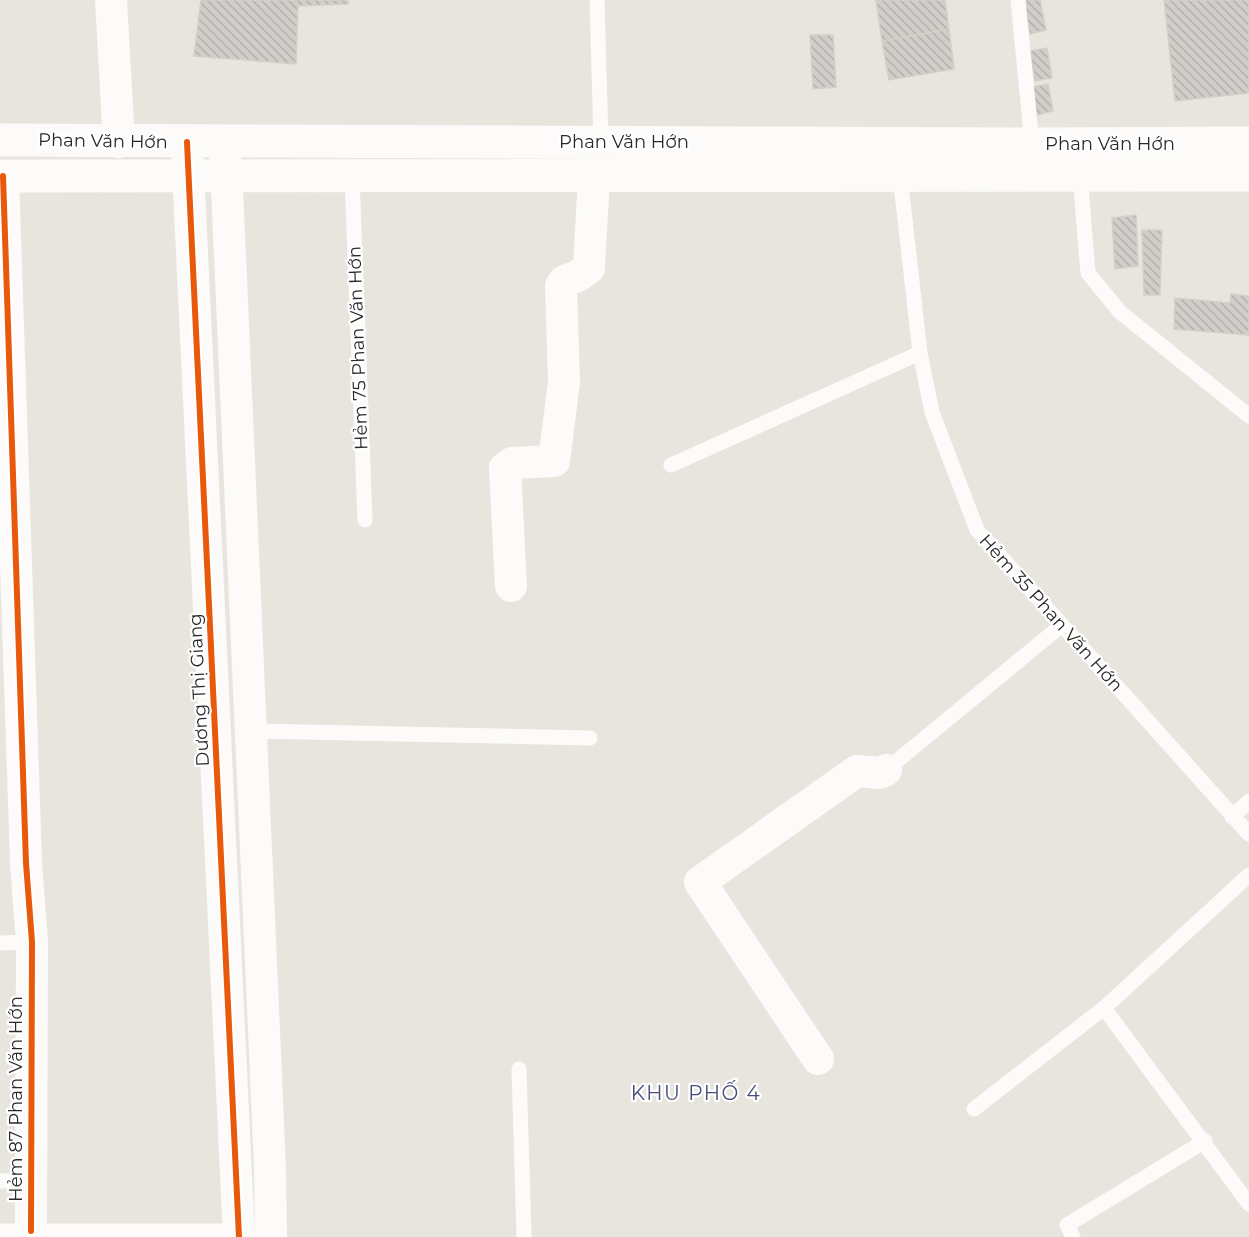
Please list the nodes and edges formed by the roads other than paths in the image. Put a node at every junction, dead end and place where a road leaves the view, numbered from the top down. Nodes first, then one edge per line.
1 (111, 0) edge
2 (597, 0) edge
3 (1018, 0) edge
4 (0, 140) edge
5 (601, 141) junction
6 (119, 142) junction
7 (187, 142) junction
8 (225, 142) junction
9 (1248, 143) edge
10 (1032, 144) junction
11 (900, 175) junction
12 (1080, 175) junction
13 (1248, 175) edge
14 (2, 176) edge
15 (188, 176) junction
16 (225, 176) junction
17 (352, 176) junction
18 (594, 176) junction
19 (920, 353) junction
20 (1249, 416) edge
21 (671, 465) dead end
22 (365, 520) dead end
23 (511, 586) dead end
24 (1062, 626) junction
25 (217, 728) junction
26 (251, 731) junction
27 (590, 738) dead end
28 (886, 770) joint
29 (1249, 801) edge
30 (1232, 817) junction
31 (1249, 834) edge
32 (1249, 875) edge
33 (32, 942) junction
34 (0, 943) edge
35 (1104, 1008) junction
36 (818, 1059) dead end
37 (519, 1069) dead end
38 (974, 1109) dead end
39 (1205, 1141) junction
40 (15, 1180) edge
41 (1249, 1203) edge
42 (31, 1231) junction
43 (0, 1232) edge
44 (239, 1234) edge
45 (271, 1237) edge
46 (524, 1237) edge
47 (1073, 1237) edge

1 - 6 street
2 - 5 lane
3 - 10 lane
4 - 6 main road, Phan Văn Hớn
5 - 8 main road, Phan Văn Hớn
5 - 10 main road, Phan Văn Hớn
6 - 7 main road, Phan Văn Hớn
7 - 8 main road, Phan Văn Hớn
7 - 15 street, Dương Thị Giang
8 - 16 street
9 - 10 main road, Phan Văn Hớn
9 - 13 main road
11 - 12 main road, Phan Văn Hớn
11 - 18 main road, Phan Văn Hớn
11 - 19 lane, Hẻm 35 Phan Văn Hớn
12 - 13 main road, Phan Văn Hớn
12 - 20 lane
14 - 15 main road, Phan Văn Hớn
14 - 33 street, Hẻm 87 Phan Văn Hớn
15 - 16 main road, Phan Văn Hớn
15 - 25 street, Dương Thị Giang
16 - 17 main road, Phan Văn Hớn
16 - 26 street
17 - 18 main road, Phan Văn Hớn
17 - 22 lane, Hẻm 75 Phan Văn Hớn
18 - 23 street
19 - 21 lane
19 - 24 lane, Hẻm 35 Phan Văn Hớn
24 - 28 lane
24 - 30 lane, Hẻm 35 Phan Văn Hớn
25 - 26 street
25 - 44 street, Dương Thị Giang
26 - 27 lane
26 - 45 street
28 - 36 street
29 - 30 lane
30 - 31 lane, Hẻm 35 Phan Văn Hớn
32 - 35 lane
33 - 34 lane
33 - 40 street, Hẻm 87 Phan Văn Hớn
35 - 38 lane
35 - 39 lane
37 - 46 lane
39 - 41 lane
39 - 47 lane
40 - 42 street, Hẻm 87 Phan Văn Hớn
42 - 43 lane
42 - 44 lane

